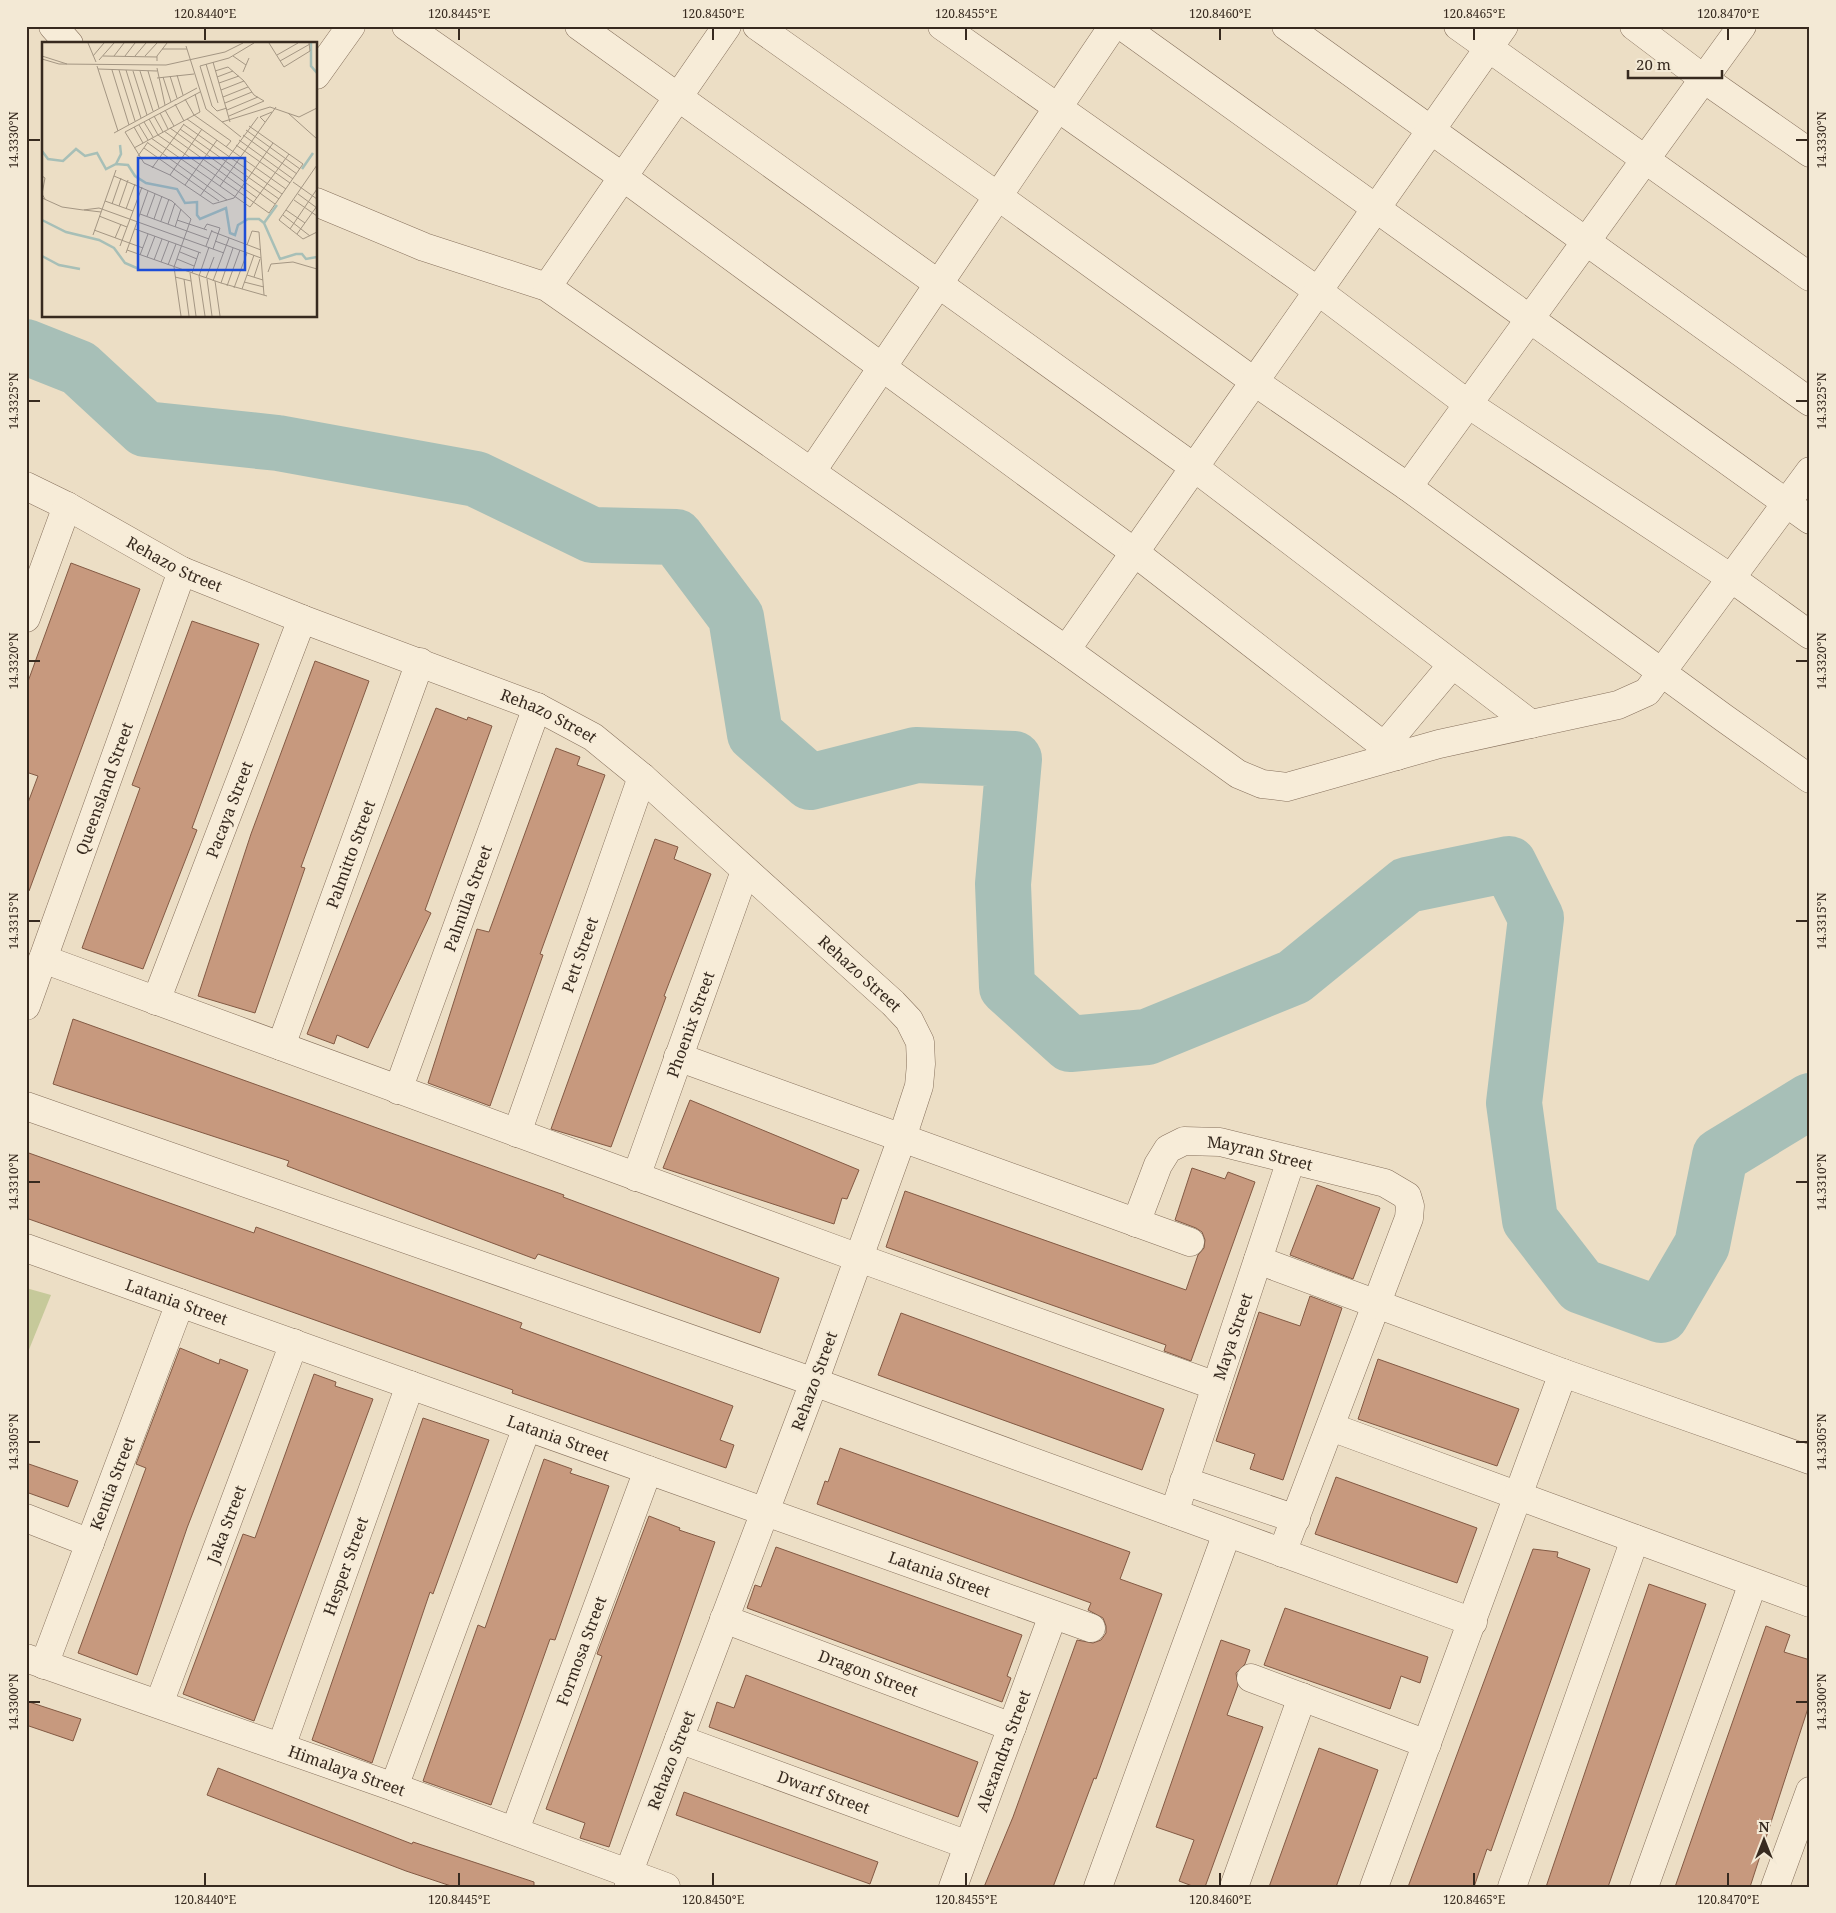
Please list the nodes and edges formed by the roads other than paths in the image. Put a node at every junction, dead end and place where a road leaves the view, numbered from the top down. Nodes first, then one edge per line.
1 (53, 26) edge
2 (351, 26) edge
3 (406, 26) edge
4 (579, 26) edge
5 (727, 26) edge
6 (757, 26) edge
7 (942, 26) edge
8 (1113, 26) edge
9 (1122, 26) edge
10 (1286, 26) edge
11 (1458, 26) edge
12 (1504, 26) edge
13 (1634, 26) edge
14 (1742, 26) edge
15 (68, 42) edge
16 (1489, 48) junction
17 (318, 72) edge
18 (1704, 79) junction
19 (679, 96) junction
20 (1057, 108) junction
21 (1431, 131) junction
22 (1810, 153) edge
23 (1645, 161) junction
24 (623, 177) junction
25 (999, 197) junction
26 (318, 203) edge
27 (1374, 210) junction
28 (1586, 242) junction
29 (1810, 277) edge
30 (938, 283) junction
31 (547, 287) junction
32 (1318, 292) junction
33 (1530, 318) junction
34 (881, 366) junction
35 (1255, 382) junction
36 (1810, 402) edge
37 (1468, 404) junction
38 (1195, 468) junction
39 (812, 471) junction
40 (1810, 471) edge
41 (26, 486) edge
42 (1408, 487) junction
43 (1786, 503) junction
44 (67, 506) junction
45 (1810, 520) edge
46 (1134, 552) junction
47 (182, 571) junction
48 (1731, 578) junction
49 (26, 618) edge
50 (302, 620) junction
51 (1810, 636) edge
52 (1066, 650) junction
53 (420, 662) junction
54 (1452, 665) junction
55 (1662, 672) junction
56 (538, 707) junction
57 (1531, 724) junction
58 (1391, 751) junction
59 (642, 777) junction
60 (1810, 778) edge
61 (745, 871) junction
62 (43, 959) junction
63 (156, 1000) junction
64 (26, 1006) edge
65 (281, 1046) junction
66 (678, 1057) junction
67 (398, 1090) junction
68 (26, 1106) edge
69 (517, 1133) junction
70 (902, 1138) junction
71 (1291, 1160) junction
72 (636, 1176) junction
73 (1136, 1223) junction
74 (1190, 1242) dead end
75 (26, 1248) edge
76 (859, 1258) junction
77 (1258, 1260) junction
78 (180, 1302) junction
79 (1378, 1304) junction
80 (294, 1343) junction
81 (1563, 1373) junction
82 (814, 1382) junction
83 (410, 1385) junction
84 (1216, 1386) junction
85 (527, 1427) junction
86 (1331, 1427) junction
87 (1810, 1460) edge
88 (648, 1470) junction
89 (1184, 1481) junction
90 (1518, 1496) junction
91 (765, 1512) junction
92 (1174, 1513) junction
93 (26, 1518) edge
94 (1296, 1519) junction
95 (1227, 1533) junction
96 (1635, 1539) junction
97 (90, 1542) junction
98 (1282, 1553) junction
99 (1753, 1583) junction
100 (1810, 1603) edge
101 (1053, 1615) junction
102 (724, 1618) junction
103 (1472, 1622) junction
104 (1091, 1628) dead end
105 (35, 1662) edge
106 (1251, 1678) dead end
107 (1302, 1697) junction
108 (159, 1704) junction
109 (1012, 1727) junction
110 (679, 1739) junction
111 (1427, 1744) junction
112 (281, 1747) junction
113 (394, 1787) junction
114 (1810, 1792) edge
115 (515, 1830) junction
116 (968, 1845) junction
117 (628, 1880) edge
118 (666, 1887) edge
119 (953, 1887) edge
120 (1098, 1887) edge
121 (1234, 1887) edge
122 (1374, 1887) edge
123 (1512, 1887) edge
124 (1644, 1887) edge
125 (1775, 1887) edge

1 - 15 street
2 - 17 street
3 - 24 street
4 - 19 street
5 - 19 street
6 - 25 street
7 - 20 street
8 - 20 street
9 - 27 street
10 - 21 street
11 - 16 street
12 - 16 street
13 - 18 street
14 - 18 street
16 - 21 street
16 - 23 street
18 - 22 street
18 - 23 street
19 - 24 street
19 - 30 street
20 - 25 street
20 - 32 street
21 - 27 street
21 - 28 street
23 - 28 street
23 - 29 street
24 - 31 street
24 - 34 street
25 - 30 street
25 - 35 street
26 - 31 street
27 - 32 street
27 - 33 street
28 - 33 street
28 - 36 street
30 - 34 street
30 - 38 street
31 - 39 street
32 - 35 street
32 - 37 street
33 - 37 street
33 - 43 street
34 - 39 street
34 - 46 street
35 - 38 street
35 - 42 street
37 - 42 street
37 - 48 street
38 - 46 street
38 - 54 street
39 - 52 street
40 - 43 street
41 - 44 street, Rehazo Street
42 - 55 street
43 - 45 street
43 - 48 street
44 - 47 street, Rehazo Street
44 - 49 street
46 - 52 street
46 - 58 street
47 - 50 street, Rehazo Street
47 - 62 street, Queensland Street
48 - 51 street
48 - 55 street
50 - 53 street, Rehazo Street
50 - 63 street, Pacaya Street
52 - 58 street
53 - 56 street, Rehazo Street
53 - 65 street, Palmitto Street
54 - 57 street
54 - 58 street
55 - 57 street
55 - 60 street
56 - 59 street, Rehazo Street
56 - 67 street, Palmilla Street
57 - 58 street
59 - 61 street, Rehazo Street
59 - 69 street, Pett Street
61 - 66 street, Phoenix Street
61 - 70 street, Rehazo Street
62 - 63 street
62 - 64 street, Queensland Street
63 - 65 street
65 - 67 street
66 - 70 street
66 - 72 street, Phoenix Street
67 - 69 street
68 - 82 street
69 - 72 street
70 - 73 street
70 - 76 street, Rehazo Street
71 - 73 street, Mayran Street
71 - 77 street, Maya Street
71 - 79 street, Mayran Street
72 - 76 street
73 - 74 street
75 - 78 street, Latania Street
76 - 82 street, Rehazo Street
76 - 84 street
77 - 79 street
77 - 84 street, Maya Street
78 - 80 street, Latania Street
78 - 97 street, Kentia Street
79 - 81 street
79 - 86 street
80 - 83 street, Latania Street
80 - 108 street, Jaka Street
81 - 87 street
81 - 90 street
82 - 91 street, Rehazo Street
82 - 92 street
83 - 85 street, Latania Street
83 - 112 street, Hesper Street
84 - 89 street, Maya Street
85 - 88 street, Latania Street
85 - 113 street
86 - 90 street
86 - 94 street
88 - 91 street, Latania Street
88 - 115 street, Formosa Street
89 - 92 street, Maya Street
89 - 94 street
90 - 96 street
90 - 103 street
91 - 101 street, Latania Street
91 - 102 street, Rehazo Street
92 - 95 street
93 - 97 street
94 - 98 street
95 - 98 street
95 - 120 street
96 - 99 street
96 - 123 street
97 - 105 street, Kentia Street
98 - 103 street
99 - 100 street
99 - 124 street
101 - 104 street, Latania Street
101 - 109 street, Alexandra Street
102 - 109 street, Dragon Street
102 - 110 street, Rehazo Street
103 - 111 street
105 - 108 street, Himalaya Street
106 - 107 street
107 - 111 street
107 - 121 street
108 - 112 street, Himalaya Street
109 - 116 street, Alexandra Street
110 - 116 street, Dwarf Street
110 - 117 street, Rehazo Street
111 - 122 street
112 - 113 street, Himalaya Street
113 - 115 street, Himalaya Street
114 - 125 street
115 - 117 street, Himalaya Street
116 - 119 street, Alexandra Street
117 - 118 street, Himalaya Street

